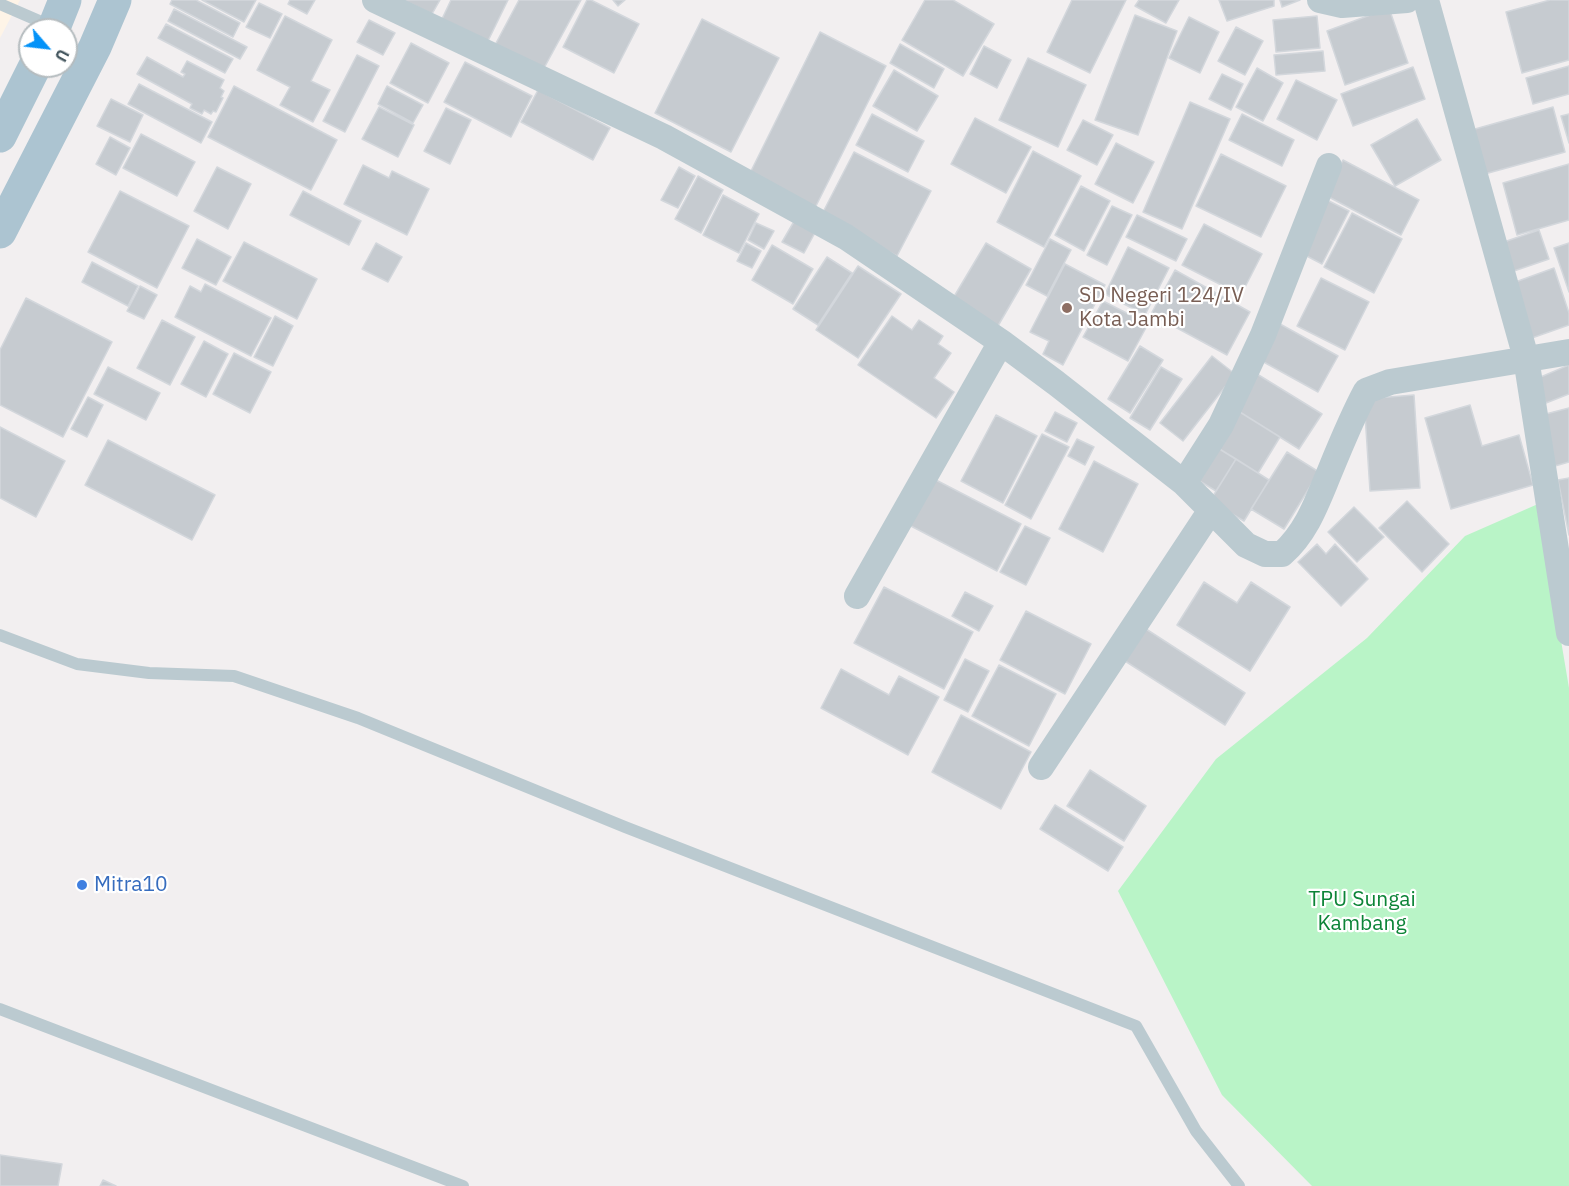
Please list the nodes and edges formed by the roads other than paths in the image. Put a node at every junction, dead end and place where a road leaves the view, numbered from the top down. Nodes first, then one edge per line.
1 (115, 0) edge
2 (375, 0) edge
3 (1320, 0) edge
4 (1407, 0) edge
5 (1426, 0) edge
6 (0, 4) edge
7 (53, 18) edge
8 (29, 78) edge
9 (0, 136) edge
10 (1329, 166) dead end
11 (0, 232) edge
12 (1001, 342) junction
13 (1569, 352) edge
14 (1526, 358) junction
15 (1184, 483) junction
16 (1211, 510) junction
17 (857, 596) dead end
18 (1569, 633) edge
19 (0, 636) edge
20 (1041, 767) dead end
21 (0, 1009) edge
22 (463, 1186) edge
23 (1239, 1186) edge

1 - 11 main road
2 - 12 street
3 - 4 street
5 - 14 street
6 - 7 lane
8 - 9 main road
10 - 15 street
12 - 15 street
12 - 17 street
13 - 14 street
14 - 16 street
14 - 18 street
15 - 16 street
16 - 20 street
19 - 23 lane
21 - 22 lane

